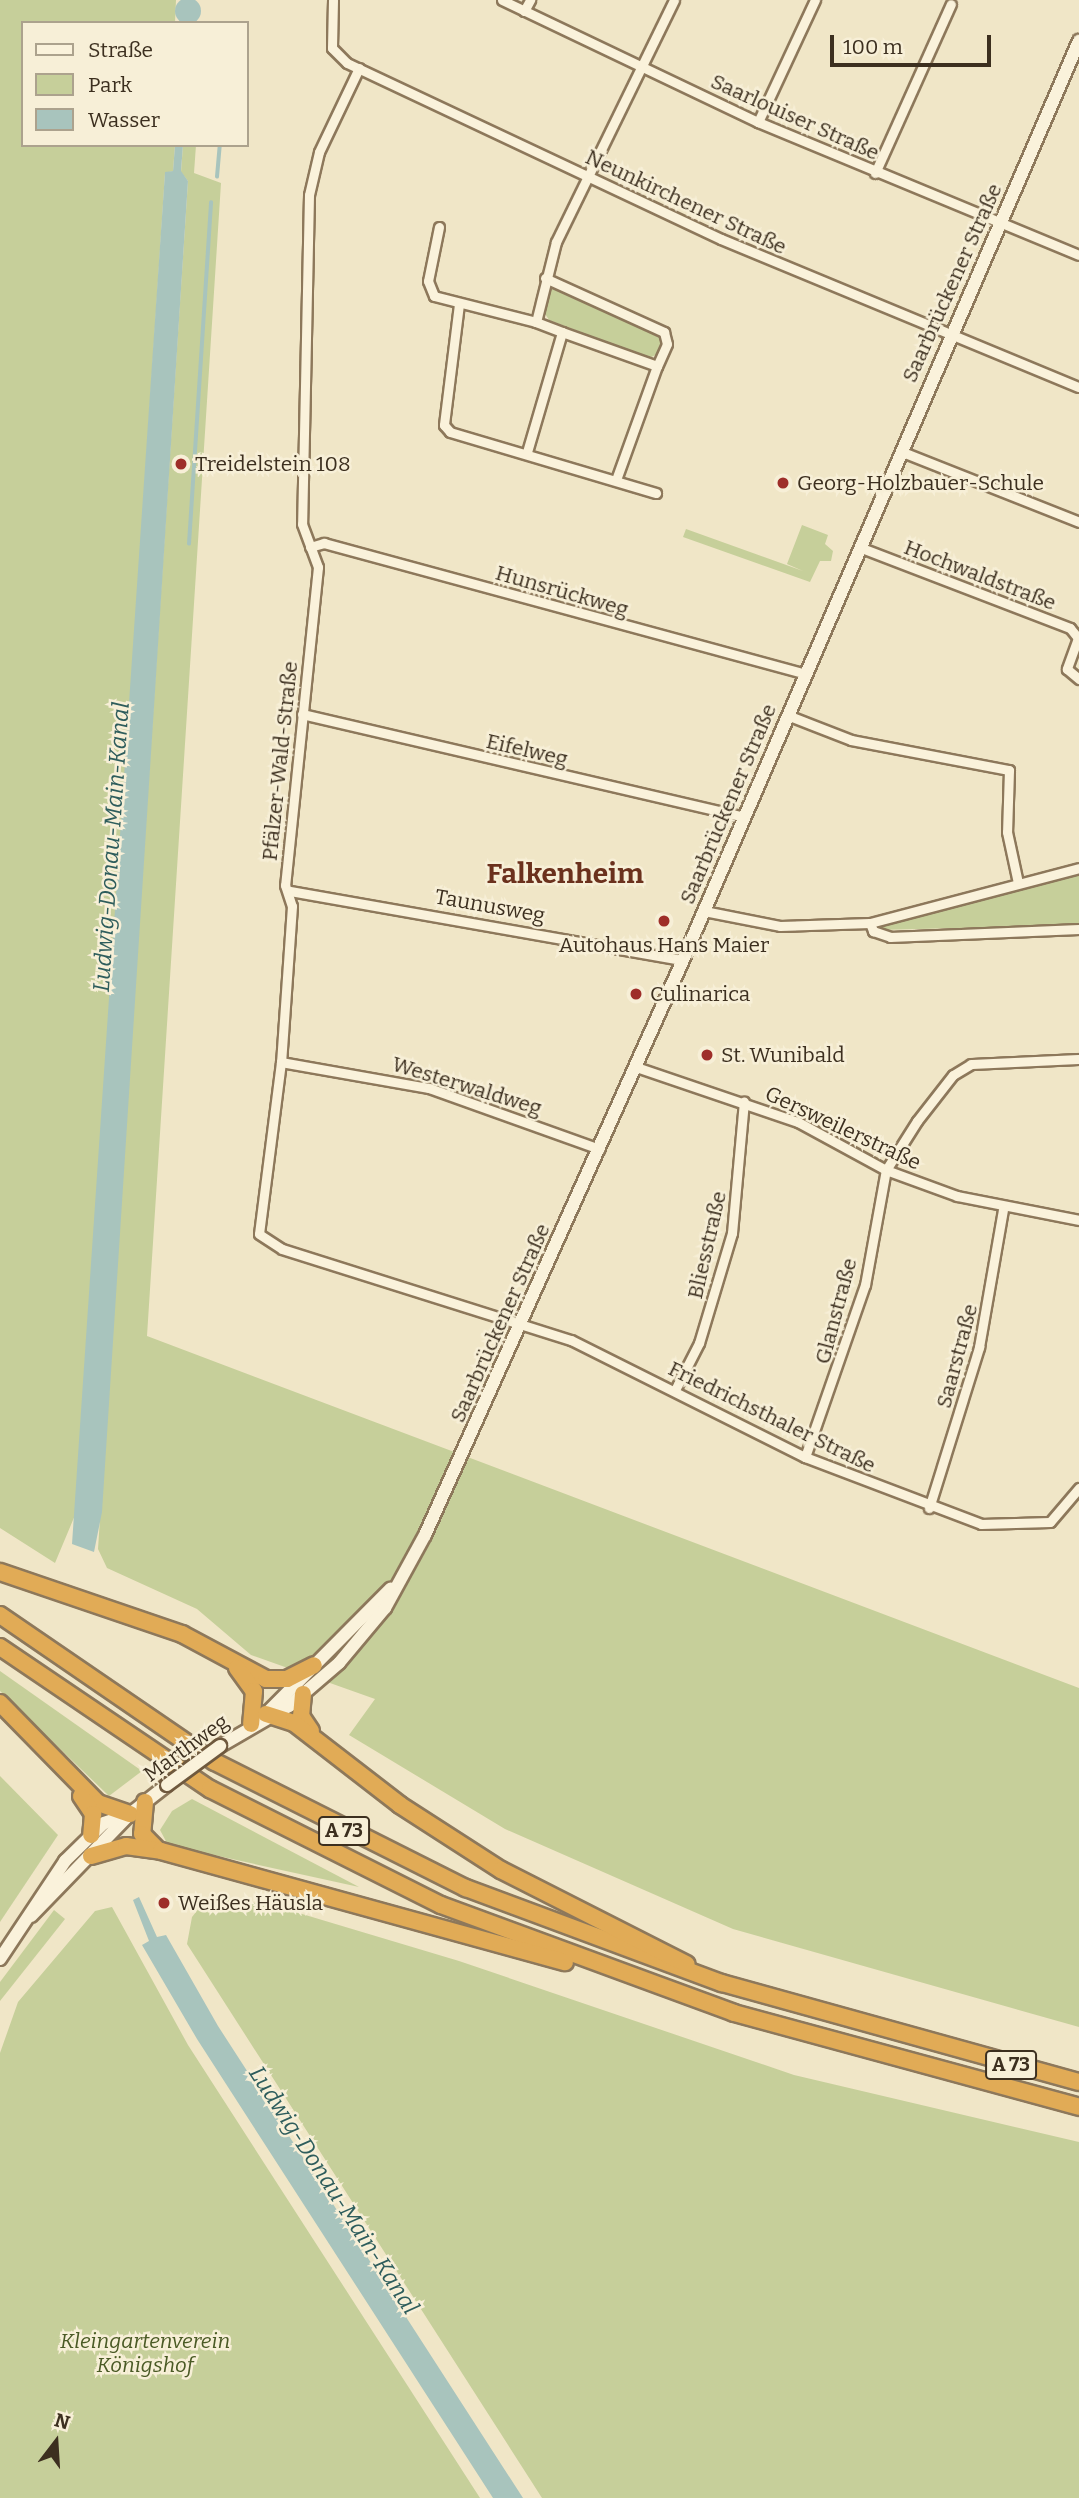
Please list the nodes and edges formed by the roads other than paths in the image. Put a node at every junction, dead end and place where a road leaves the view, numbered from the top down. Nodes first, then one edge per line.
1 (333, 0) edge
2 (502, 0) edge
3 (530, 0) edge
4 (674, 0) edge
5 (815, 0) edge
6 (951, 4) dead end
7 (524, 11) junction
8 (1079, 41) edge
9 (642, 66) junction
10 (359, 68) junction
11 (758, 122) junction
12 (875, 173) junction
13 (587, 175) junction
14 (999, 223) junction
15 (439, 227) dead end
16 (1079, 255) edge
17 (545, 278) junction
18 (459, 304) junction
19 (536, 322) junction
20 (562, 332) junction
21 (950, 337) junction
22 (657, 366) junction
23 (1079, 387) edge
24 (900, 451) junction
25 (527, 452) junction
26 (616, 480) junction
27 (656, 493) dead end
28 (1079, 522) edge
29 (310, 547) junction
30 (859, 547) junction
31 (1079, 638) edge
32 (805, 674) junction
33 (1079, 679) edge
34 (302, 714) junction
35 (787, 715) junction
36 (744, 817) junction
37 (1079, 868) edge
38 (1018, 883) junction
39 (290, 891) junction
40 (704, 911) junction
41 (870, 923) junction
42 (1079, 929) edge
43 (683, 960) junction
44 (1079, 1059) edge
45 (281, 1062) junction
46 (636, 1067) junction
47 (744, 1102) junction
48 (599, 1149) junction
49 (887, 1170) junction
50 (1003, 1209) junction
51 (1079, 1220) edge
52 (522, 1322) junction
53 (675, 1390) junction
54 (805, 1457) junction
55 (1079, 1488) edge
56 (1076, 1500) edge
57 (929, 1508) junction
58 (0, 1572) edge
59 (402, 1577) junction
60 (0, 1615) edge
61 (0, 1647) edge
62 (233, 1664) junction
63 (314, 1665) junction
64 (303, 1695) junction
65 (0, 1703) edge
66 (266, 1714) junction
67 (251, 1724) junction
68 (319, 1741) junction
69 (64, 1772) junction
70 (145, 1802) junction
71 (130, 1814) junction
72 (91, 1835) junction
73 (160, 1851) junction
74 (88, 1859) junction
75 (63, 1874) junction
76 (0, 1959) edge
77 (602, 1969) junction
78 (722, 1983) junction
79 (1079, 2082) edge
80 (1079, 2107) edge

1 - 10 street, Neunkirchener Straße
2 - 7 street, Saarlouiser Straße
3 - 7 street
4 - 9 street
5 - 11 street
6 - 12 street
7 - 9 street, Saarlouiser Straße
8 - 14 main road, Saarbrückener Straße
9 - 11 street, Saarlouiser Straße
9 - 13 street
10 - 13 street, Neunkirchener Straße
10 - 29 street, Pfälzer-Wald-Straße
11 - 12 street, Saarlouiser Straße
12 - 14 street, Saarlouiser Straße
13 - 17 street
13 - 21 street, Neunkirchener Straße
14 - 16 street, Saarlouiser Straße
14 - 21 main road, Saarbrückener Straße
15 - 18 street
17 - 19 street
17 - 22 street
18 - 19 street
18 - 25 street
19 - 20 street
20 - 22 street
20 - 25 street
21 - 23 street, Neunkirchener Straße
21 - 24 main road, Saarbrückener Straße
22 - 26 street
24 - 28 street
24 - 30 main road, Saarbrückener Straße
25 - 26 street
26 - 27 street
29 - 32 street, Hunsrückweg
29 - 34 street, Pfälzer-Wald-Straße
30 - 31 street, Hochwaldstraße
30 - 32 main road, Saarbrückener Straße
31 - 33 street, Hochwaldstraße
32 - 35 main road, Saarbrückener Straße
34 - 36 street, Eifelweg
34 - 39 street, Pfälzer-Wald-Straße
35 - 36 main road, Saarbrückener Straße
35 - 38 street
36 - 40 main road, Saarbrückener Straße
37 - 38 street
38 - 41 street
39 - 43 street, Taunusweg
39 - 45 street, Pfälzer-Wald-Straße
40 - 41 street
40 - 43 main road, Saarbrückener Straße
41 - 42 street
43 - 46 main road, Saarbrückener Straße
44 - 49 street
45 - 48 street, Westerwaldweg
45 - 52 street, Pfälzer-Wald-Straße
46 - 47 street, Gersweilerstraße
46 - 48 main road, Saarbrückener Straße
47 - 49 street, Gersweilerstraße
47 - 53 street, Bliesstraße
48 - 52 main road, Saarbrückener Straße
49 - 50 street, Gersweilerstraße
49 - 54 street, Glanstraße
50 - 51 street, Gersweilerstraße
50 - 57 street, Saarstraße
52 - 53 street, Friedrichsthaler Straße
52 - 59 main road, Saarbrückener Straße
53 - 54 street, Friedrichsthaler Straße
54 - 57 street, Friedrichsthaler Straße
55 - 56 street, Friedrichsthaler Straße
56 - 57 street, Friedrichsthaler Straße
58 - 62 highway
59 - 63 main road, Saarbrückener Straße
59 - 64 main road, Saarbrückener Straße
60 - 78 highway, A 73
61 - 77 highway, A 73
62 - 63 highway
62 - 67 highway
63 - 66 main road, Saarbrückener Straße
64 - 66 main road, Saarbrückener Straße
64 - 68 highway
65 - 69 highway
66 - 67 main road, Marthweg
66 - 68 highway
67 - 70 main road, Marthweg, bridge
68 - 78 highway
69 - 71 highway
69 - 72 highway
70 - 71 main road, Marthweg
70 - 73 highway
71 - 72 main road, Marthweg
71 - 74 main road, Marthweg
72 - 75 main road, Marthweg
73 - 74 highway, A 73
73 - 77 highway, A 73
74 - 75 main road, Marthweg
75 - 76 main road, Marthweg
77 - 80 highway, A 73
78 - 79 highway, A 73

